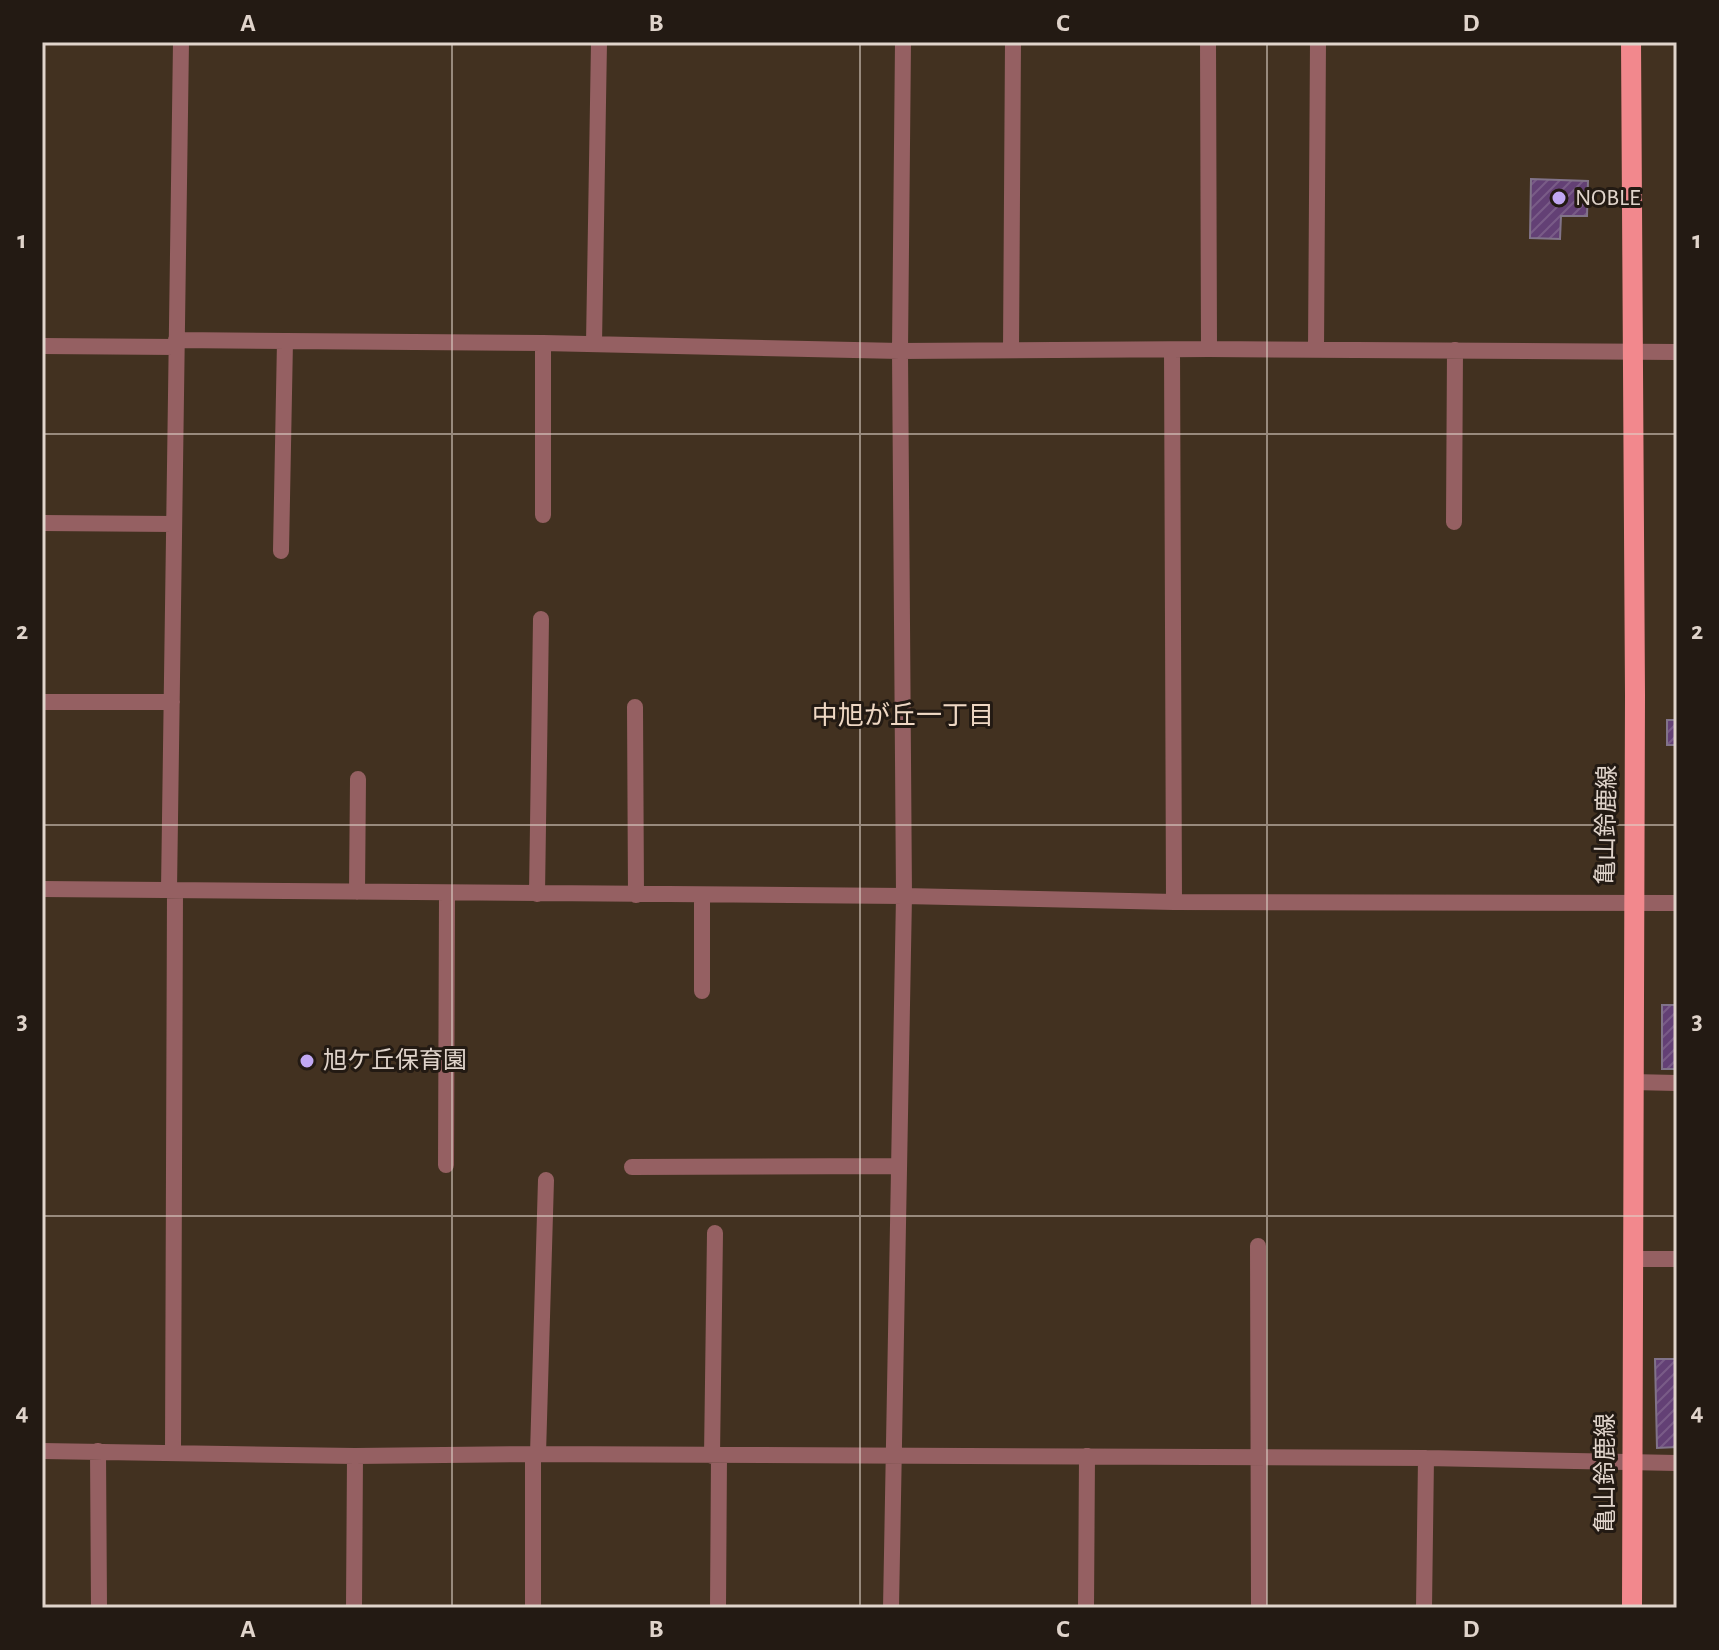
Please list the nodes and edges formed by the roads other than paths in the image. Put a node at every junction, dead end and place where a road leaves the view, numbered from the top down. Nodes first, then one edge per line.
1 (181, 42) edge
2 (599, 42) edge
3 (903, 42) edge
4 (1013, 42) edge
5 (1208, 42) edge
6 (1318, 42) edge
7 (1631, 42) edge
8 (285, 341) junction
9 (543, 343) junction
10 (176, 344) junction
11 (594, 344) junction
12 (42, 346) edge
13 (1209, 349) junction
14 (1011, 350) junction
15 (1172, 350) junction
16 (1316, 350) junction
17 (1455, 350) junction
18 (900, 351) junction
19 (1634, 352) junction
20 (1677, 352) edge
21 (543, 515) dead end
22 (1454, 522) dead end
23 (42, 523) edge
24 (174, 524) junction
25 (281, 551) dead end
26 (541, 619) dead end
27 (42, 702) edge
28 (172, 702) junction
29 (635, 707) dead end
30 (358, 779) dead end
31 (42, 889) edge
32 (172, 890) junction
33 (357, 892) junction
34 (447, 893) junction
35 (537, 894) junction
36 (636, 895) junction
37 (702, 895) junction
38 (904, 896) junction
39 (1174, 902) junction
40 (1632, 903) junction
41 (1677, 903) edge
42 (702, 991) dead end
43 (1632, 1082) junction
44 (1677, 1083) edge
45 (446, 1165) dead end
46 (898, 1166) junction
47 (632, 1167) dead end
48 (546, 1180) dead end
49 (715, 1233) dead end
50 (1258, 1246) dead end
51 (1632, 1259) junction
52 (1677, 1259) edge
53 (42, 1451) edge
54 (98, 1451) junction
55 (173, 1452) junction
56 (535, 1454) junction
57 (355, 1456) junction
58 (715, 1456) junction
59 (1087, 1456) junction
60 (892, 1457) junction
61 (1260, 1458) junction
62 (1426, 1458) junction
63 (1632, 1461) junction
64 (1677, 1463) edge
65 (99, 1608) edge
66 (354, 1608) edge
67 (533, 1608) edge
68 (718, 1608) edge
69 (891, 1608) edge
70 (1086, 1608) edge
71 (1259, 1608) edge
72 (1424, 1608) edge
73 (1632, 1608) edge

1 - 10 street
2 - 11 street
3 - 18 street
4 - 14 street
5 - 13 street
6 - 16 street
7 - 19 main road, 亀山鈴鹿線
8 - 9 street
8 - 10 street
8 - 25 street
9 - 11 street
9 - 21 street
10 - 12 street
10 - 24 street
11 - 18 street
13 - 15 street
13 - 16 street
14 - 15 street
14 - 18 street
15 - 39 street
16 - 17 street
17 - 19 street
17 - 22 street
18 - 38 street
19 - 20 street
19 - 40 main road, 亀山鈴鹿線
23 - 24 street
24 - 28 street
26 - 35 street
27 - 28 street
28 - 32 street
29 - 36 street
30 - 33 street
31 - 32 street
32 - 33 street
32 - 55 street
33 - 34 street
34 - 35 street
34 - 45 street
35 - 36 street
36 - 37 street
37 - 38 street
37 - 42 street
38 - 39 street
38 - 46 street
39 - 40 street
40 - 41 street
40 - 43 main road, 亀山鈴鹿線
43 - 44 street
43 - 51 main road, 亀山鈴鹿線
46 - 47 street
46 - 60 street
48 - 56 street
49 - 58 street
50 - 61 street
51 - 52 street
51 - 63 main road, 亀山鈴鹿線
53 - 54 street
54 - 55 street
54 - 65 street
55 - 57 street
56 - 57 street
56 - 58 street
56 - 67 street
57 - 66 street
58 - 60 street
58 - 68 street
59 - 60 street
59 - 61 street
59 - 70 street
60 - 69 street
61 - 62 street
61 - 71 street
62 - 63 street
62 - 72 street
63 - 64 street
63 - 73 main road, 亀山鈴鹿線

